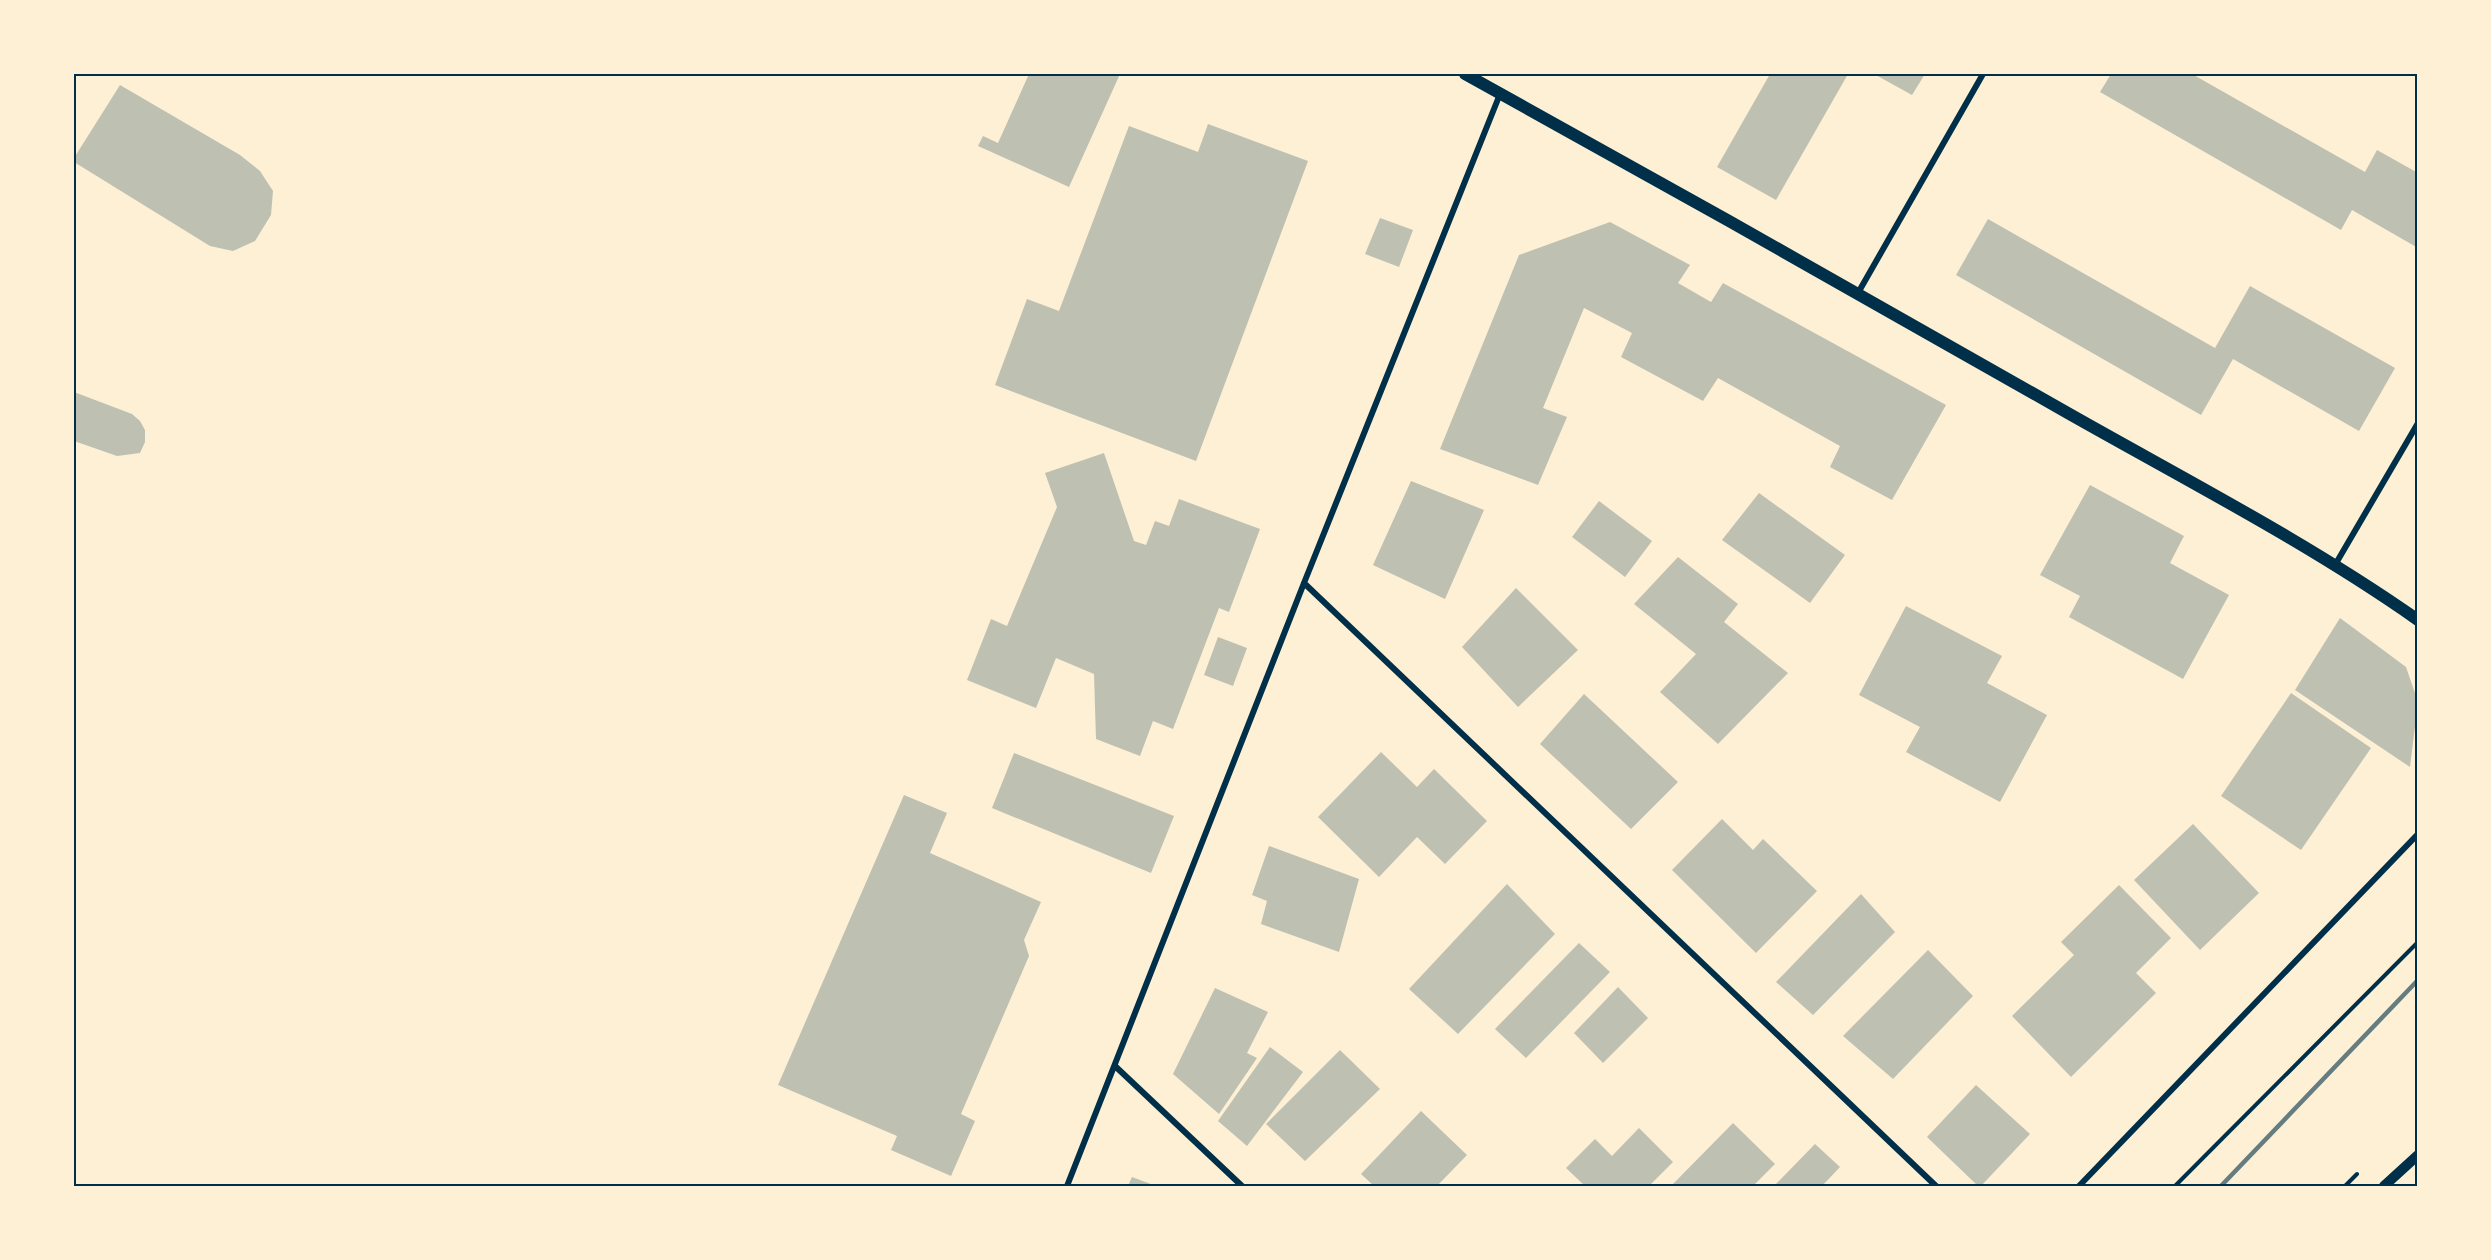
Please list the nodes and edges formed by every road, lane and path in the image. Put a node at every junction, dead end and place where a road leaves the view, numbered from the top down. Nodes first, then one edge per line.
1 (1465, 74) edge
2 (1983, 74) edge
3 (1500, 93) junction
4 (1858, 293) junction
5 (2418, 423) edge
6 (2335, 566) junction
7 (1304, 582) junction
8 (2418, 620) edge
9 (2418, 834) edge
10 (2418, 942) edge
11 (1115, 1066) junction
12 (2418, 1155) edge
13 (1066, 1186) edge
14 (1242, 1186) edge
15 (1936, 1186) edge
16 (2079, 1186) edge
17 (2175, 1186) edge
18 (2384, 1186) edge

1 - 3 main road
2 - 4 street
3 - 4 main road
3 - 7 street
4 - 6 main road
5 - 6 street
6 - 8 main road
7 - 11 street
7 - 15 street
9 - 16 street
10 - 17 path
11 - 13 street
11 - 14 street
12 - 18 street

